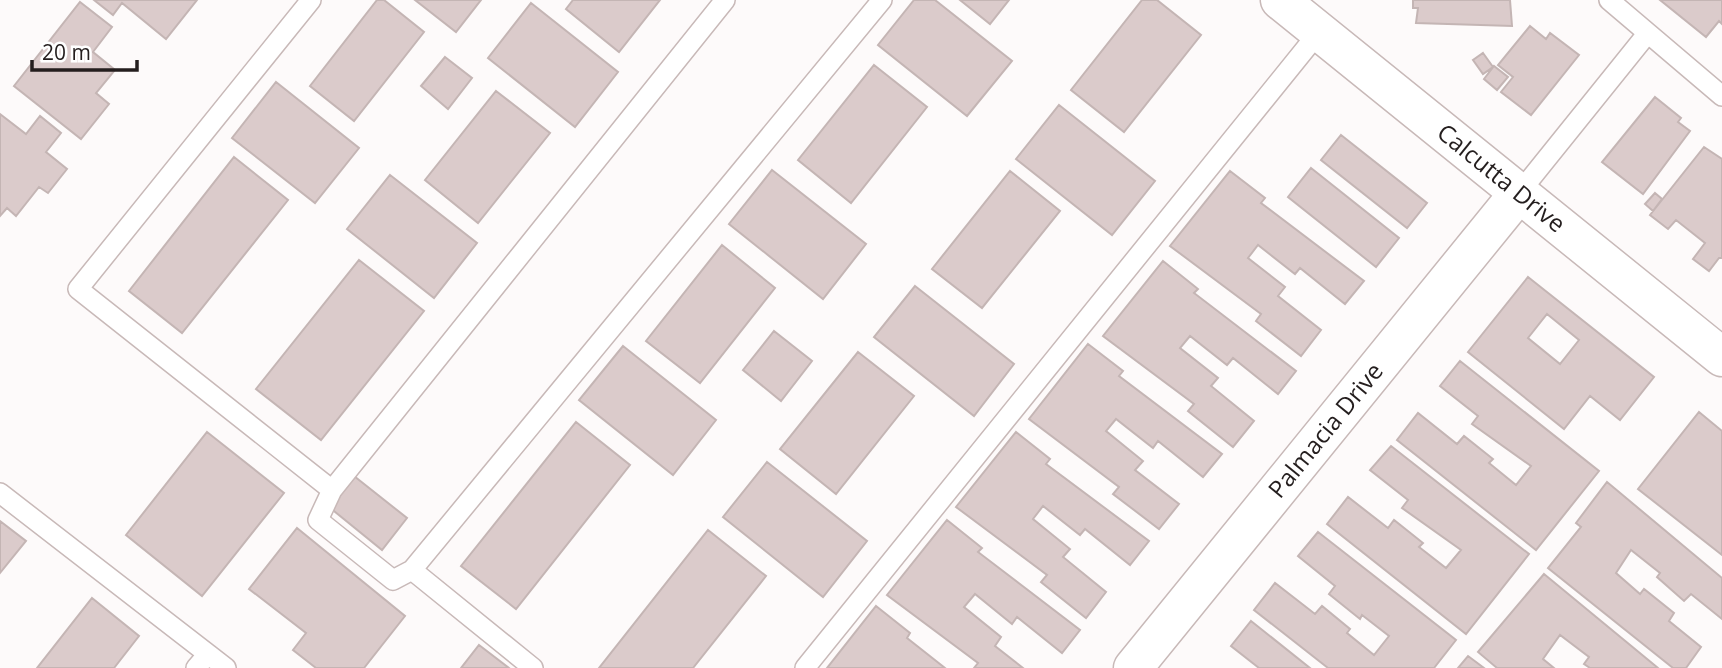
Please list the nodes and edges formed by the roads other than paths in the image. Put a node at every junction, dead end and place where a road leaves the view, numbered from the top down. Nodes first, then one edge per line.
1 (311, 0) edge
2 (725, 0) edge
3 (882, 0) edge
4 (1280, 0) edge
5 (1609, 0) edge
6 (1319, 32) junction
7 (1647, 34) junction
8 (1722, 96) edge
9 (1519, 192) junction
10 (1722, 357) edge
11 (332, 490) junction
12 (0, 493) edge
13 (412, 570) junction
14 (202, 661) edge
15 (226, 668) edge
16 (533, 668) edge
17 (805, 668) edge
18 (1133, 668) edge

1 - 11 lane
2 - 11 lane
3 - 13 lane
4 - 6 street, Calcutta Drive
5 - 7 lane
6 - 9 street, Calcutta Drive
6 - 17 lane
7 - 8 lane
7 - 9 lane
9 - 10 street, Calcutta Drive
9 - 18 street, Palmacia Drive
11 - 13 lane
12 - 14 lane
13 - 16 lane
14 - 15 lane

